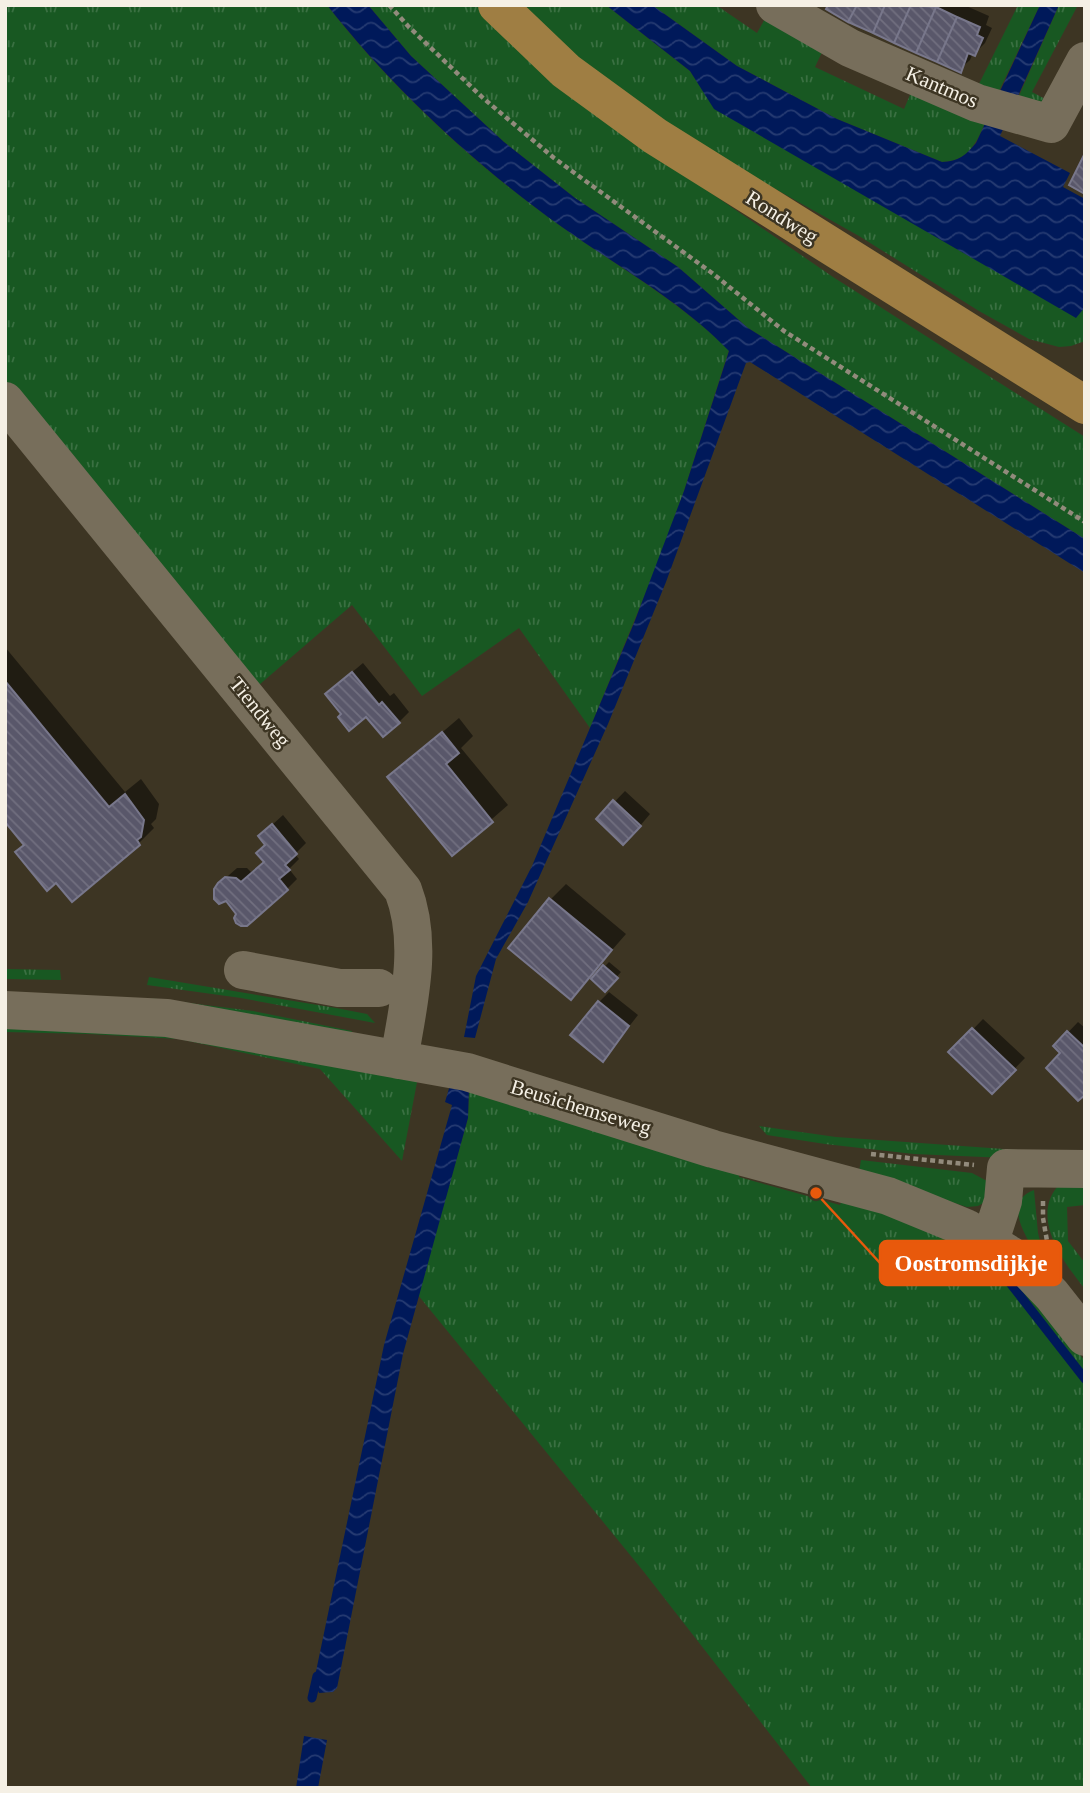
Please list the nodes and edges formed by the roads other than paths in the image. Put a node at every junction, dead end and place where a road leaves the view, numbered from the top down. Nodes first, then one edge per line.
1 (497, 5) edge
2 (775, 5) edge
3 (1085, 61) edge
4 (5, 401) edge
5 (1083, 401) edge
6 (243, 970) dead end
7 (379, 988) dead end
8 (5, 1010) edge
9 (399, 1060) junction
10 (1085, 1169) edge
11 (990, 1241) junction
12 (1085, 1337) edge

1 - 5 main road, Rondweg
2 - 3 street, Kantmos
4 - 9 street, Tiendweg
6 - 7 street
8 - 9 street, Beusichemseweg
9 - 11 street, Beusichemseweg
10 - 11 street
11 - 12 street, Beusichemseweg

